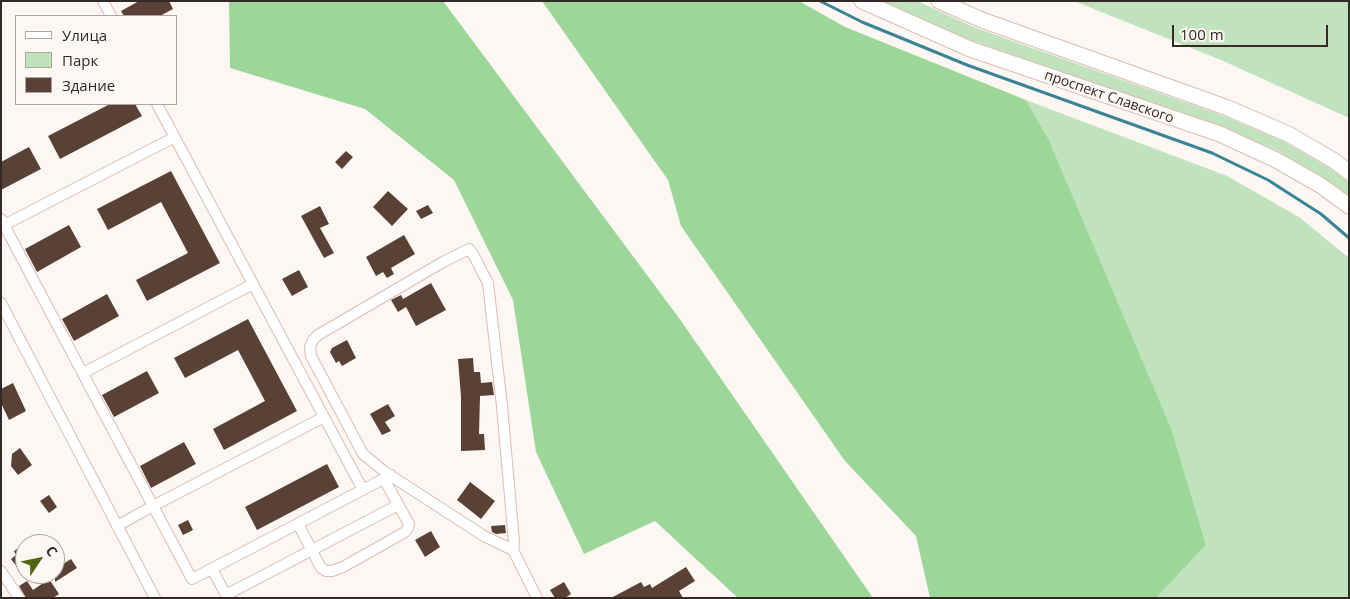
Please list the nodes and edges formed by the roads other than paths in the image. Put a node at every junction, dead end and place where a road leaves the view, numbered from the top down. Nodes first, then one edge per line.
1 (103, 1) edge
2 (862, 1) edge
3 (939, 1) edge
4 (110, 15) edge
5 (158, 105) edge
6 (175, 137) junction
7 (1349, 172) edge
8 (1349, 206) edge
9 (3, 222) edge
10 (253, 284) junction
11 (1, 303) edge
12 (83, 374) junction
13 (324, 417) junction
14 (387, 477) junction
15 (363, 490) junction
16 (398, 505) junction
17 (152, 506) junction
18 (298, 524) junction
19 (117, 526) junction
20 (312, 550) junction
21 (513, 550) junction
22 (212, 569) junction
23 (1, 571) edge
24 (19, 598) edge
25 (155, 598) edge
26 (537, 598) edge

1 - 4 street
2 - 8 main road, проспект Славского
3 - 7 main road, проспект Славского
5 - 6 street
6 - 9 street
6 - 10 street
9 - 12 street
10 - 12 street
10 - 13 street
11 - 19 street
12 - 17 street
13 - 15 street
13 - 17 street
14 - 15 street
14 - 16 street
14 - 21 street
14 - 21 street
15 - 18 street
16 - 20 street
16 - 20 street
17 - 19 street
17 - 22 street
18 - 20 street
18 - 22 street
19 - 25 street
20 - 22 street
21 - 26 street
23 - 24 street

